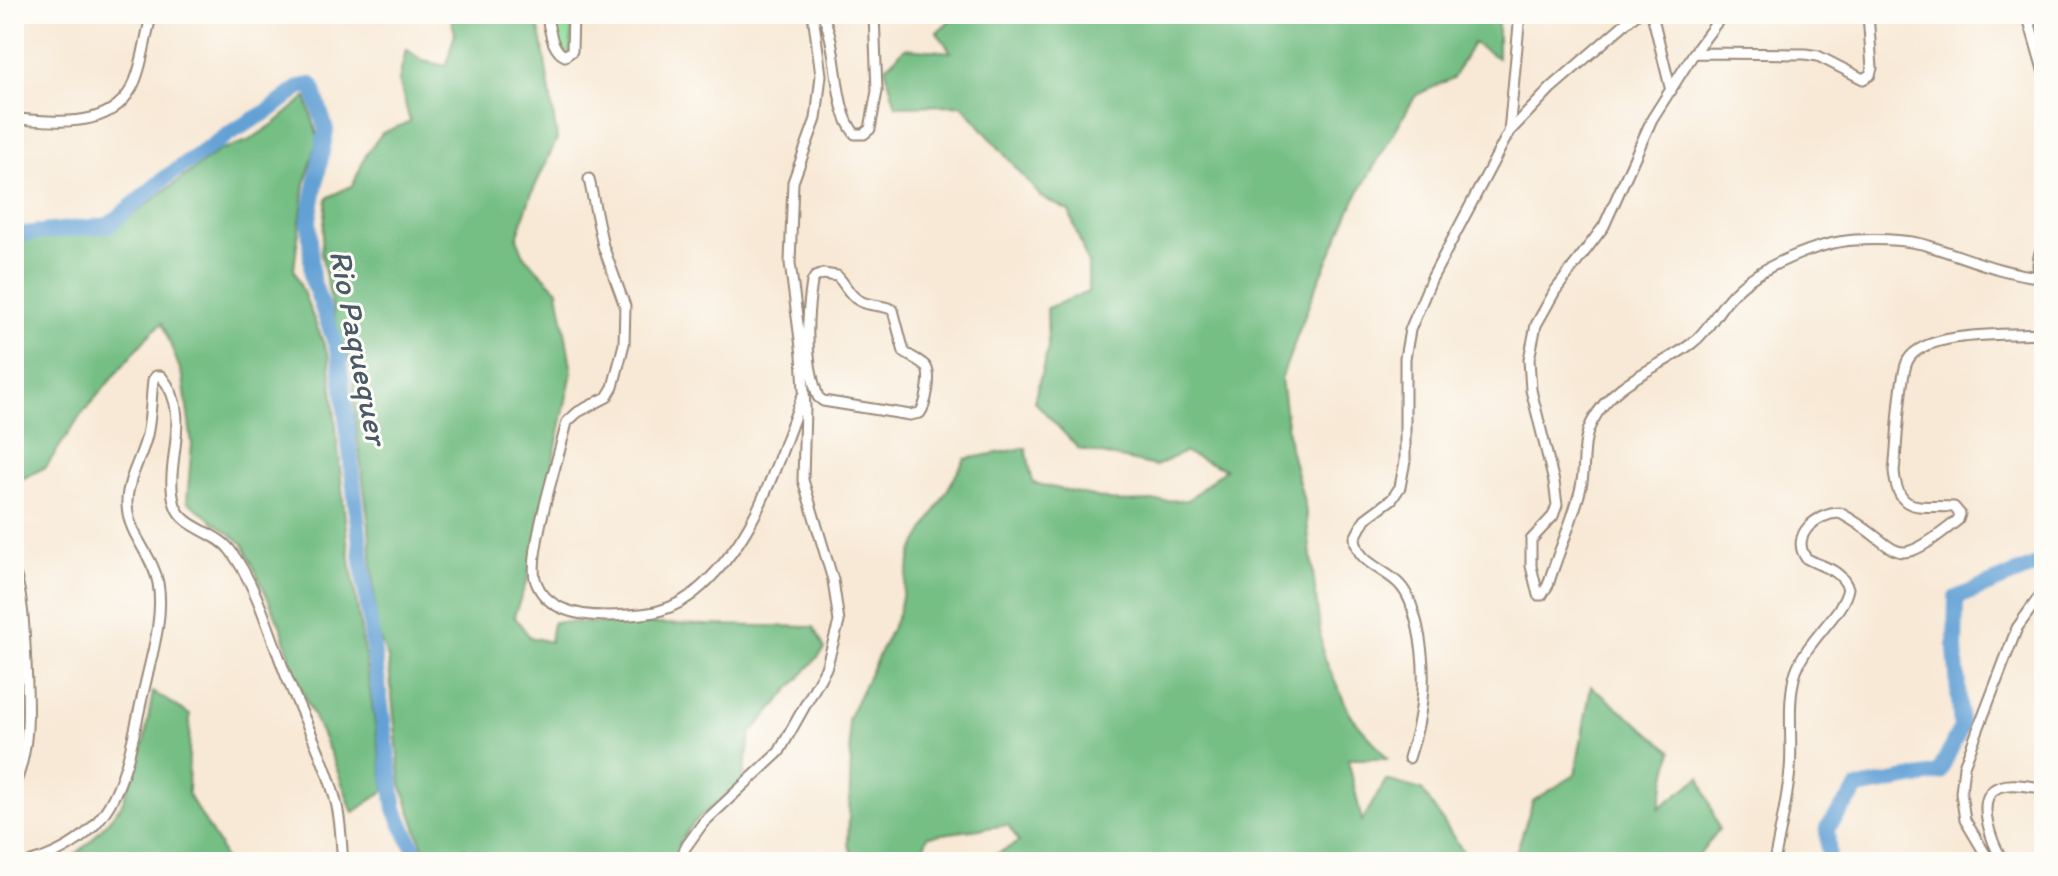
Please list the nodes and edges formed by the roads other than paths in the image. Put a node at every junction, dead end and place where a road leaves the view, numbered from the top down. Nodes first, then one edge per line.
1 (152, 14) edge
2 (546, 14) edge
3 (573, 14) edge
4 (813, 14) edge
5 (822, 14) edge
6 (874, 14) edge
7 (1520, 14) edge
8 (1636, 14) edge
9 (1652, 14) edge
10 (1723, 14) edge
11 (1868, 14) edge
12 (2027, 14) edge
13 (1694, 53) junction
14 (2044, 73) edge
15 (1671, 91) junction
16 (14, 119) edge
17 (1509, 132) junction
18 (589, 179) dead end
19 (2044, 243) edge
20 (2041, 281) edge
21 (2044, 333) edge
22 (805, 359) junction
23 (804, 392) junction
24 (14, 570) edge
25 (2044, 590) edge
26 (1409, 758) dead end
27 (14, 786) edge
28 (2044, 788) edge
29 (31, 862) edge
30 (343, 862) edge
31 (680, 862) edge
32 (1774, 862) edge
33 (1990, 862) edge
34 (2003, 862) edge

1 - 16 street
2 - 3 street
4 - 22 street
5 - 6 street
7 - 17 street
8 - 17 street
9 - 15 street
10 - 13 street
11 - 13 street
12 - 14 street
13 - 15 street
15 - 20 street
17 - 26 street
18 - 23 street
19 - 20 street
21 - 32 street
22 - 22 street
22 - 23 street
23 - 31 street
24 - 27 street
25 - 33 street
28 - 34 street
29 - 30 street

